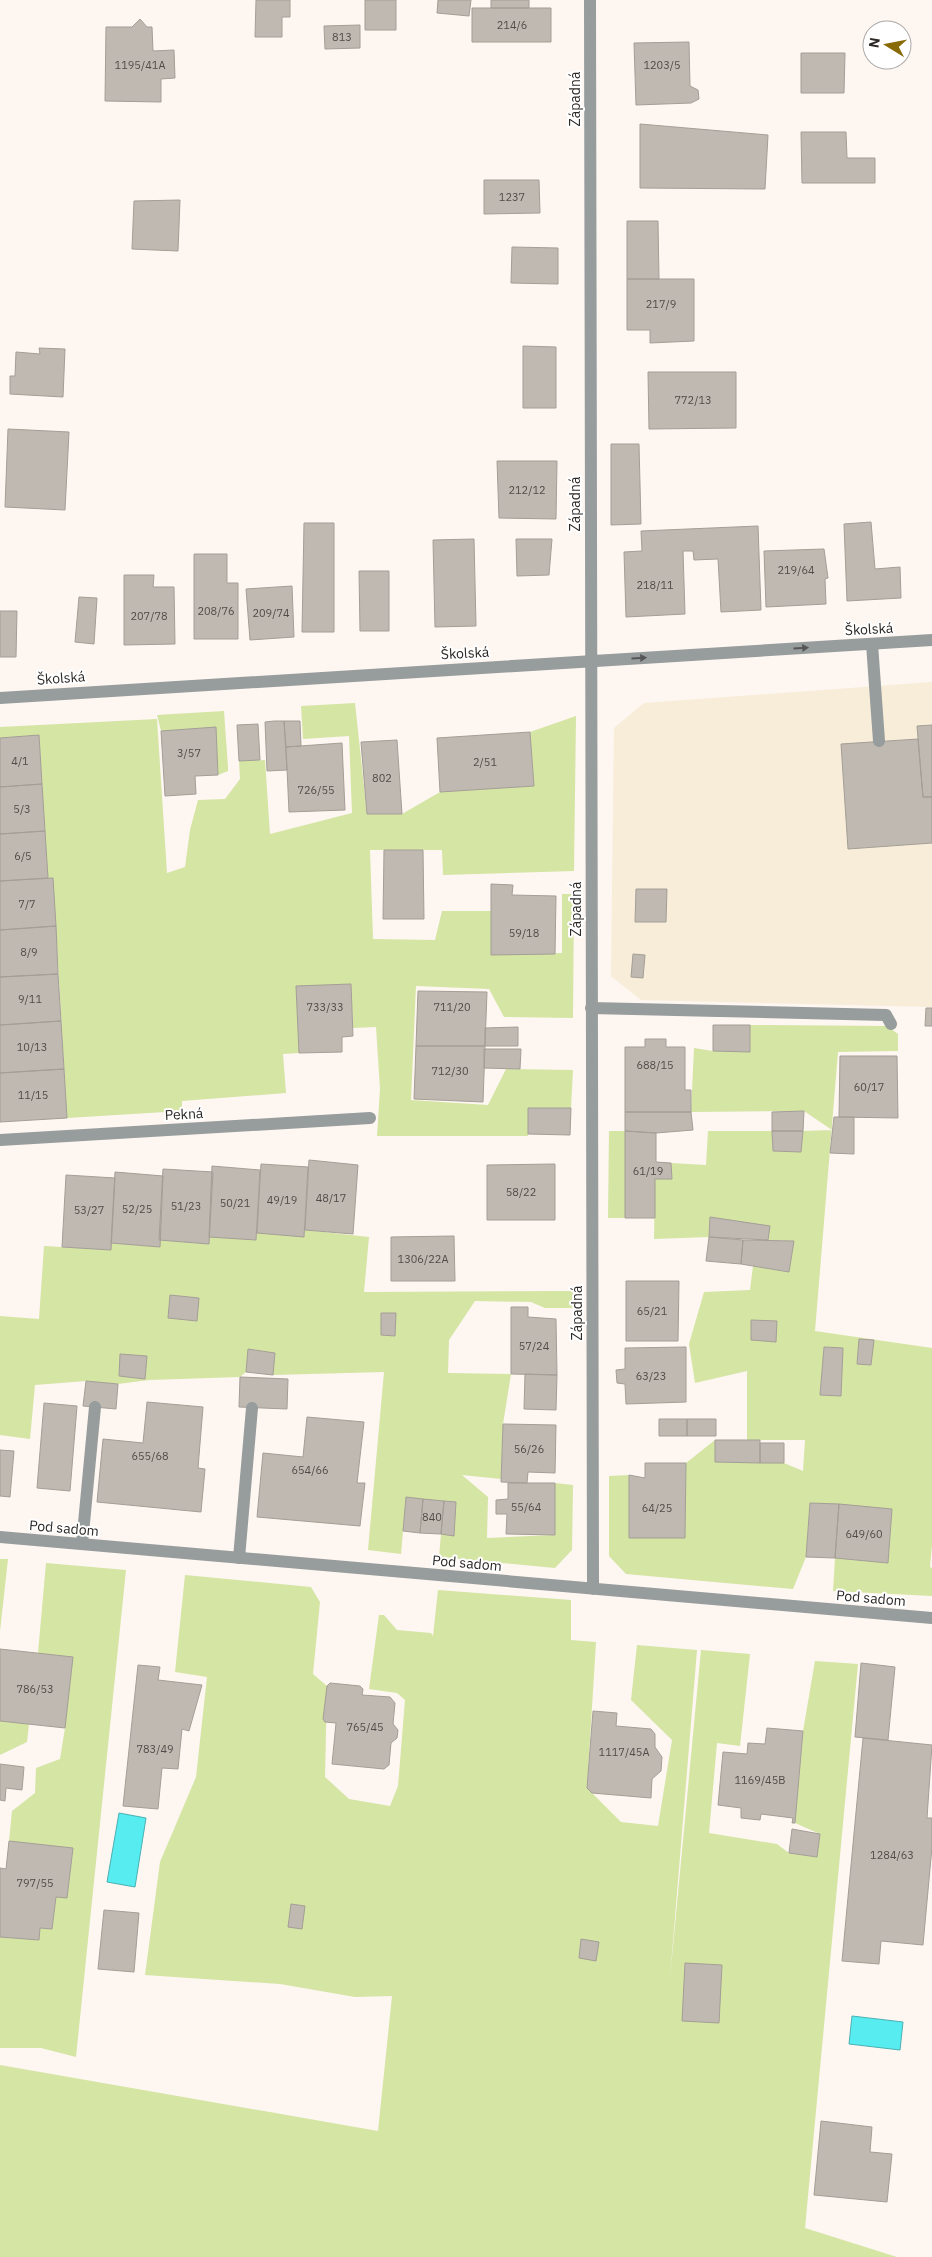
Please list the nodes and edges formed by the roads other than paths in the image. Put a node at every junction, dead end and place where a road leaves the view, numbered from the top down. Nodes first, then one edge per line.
1 (590, 0) edge
2 (932, 640) edge
3 (872, 644) junction
4 (590, 661) junction
5 (0, 698) edge
6 (879, 741) dead end
7 (591, 1008) junction
8 (891, 1024) dead end
9 (370, 1118) dead end
10 (0, 1140) edge
11 (95, 1407) dead end
12 (252, 1408) dead end
13 (0, 1537) edge
14 (82, 1544) junction
15 (239, 1558) junction
16 (593, 1589) junction
17 (932, 1618) edge

1 - 4 street, Západná
2 - 3 street, Školská
4 -> 3 street, Školská
3 - 6 street
4 - 5 street, Školská
4 - 7 street, Západná
7 - 8 street
7 - 16 street, Západná
9 - 10 street, Pekná
11 - 14 street
12 - 15 street
13 - 14 street, Pod sadom
14 - 15 street, Pod sadom
15 - 16 street, Pod sadom
16 - 17 street, Pod sadom

